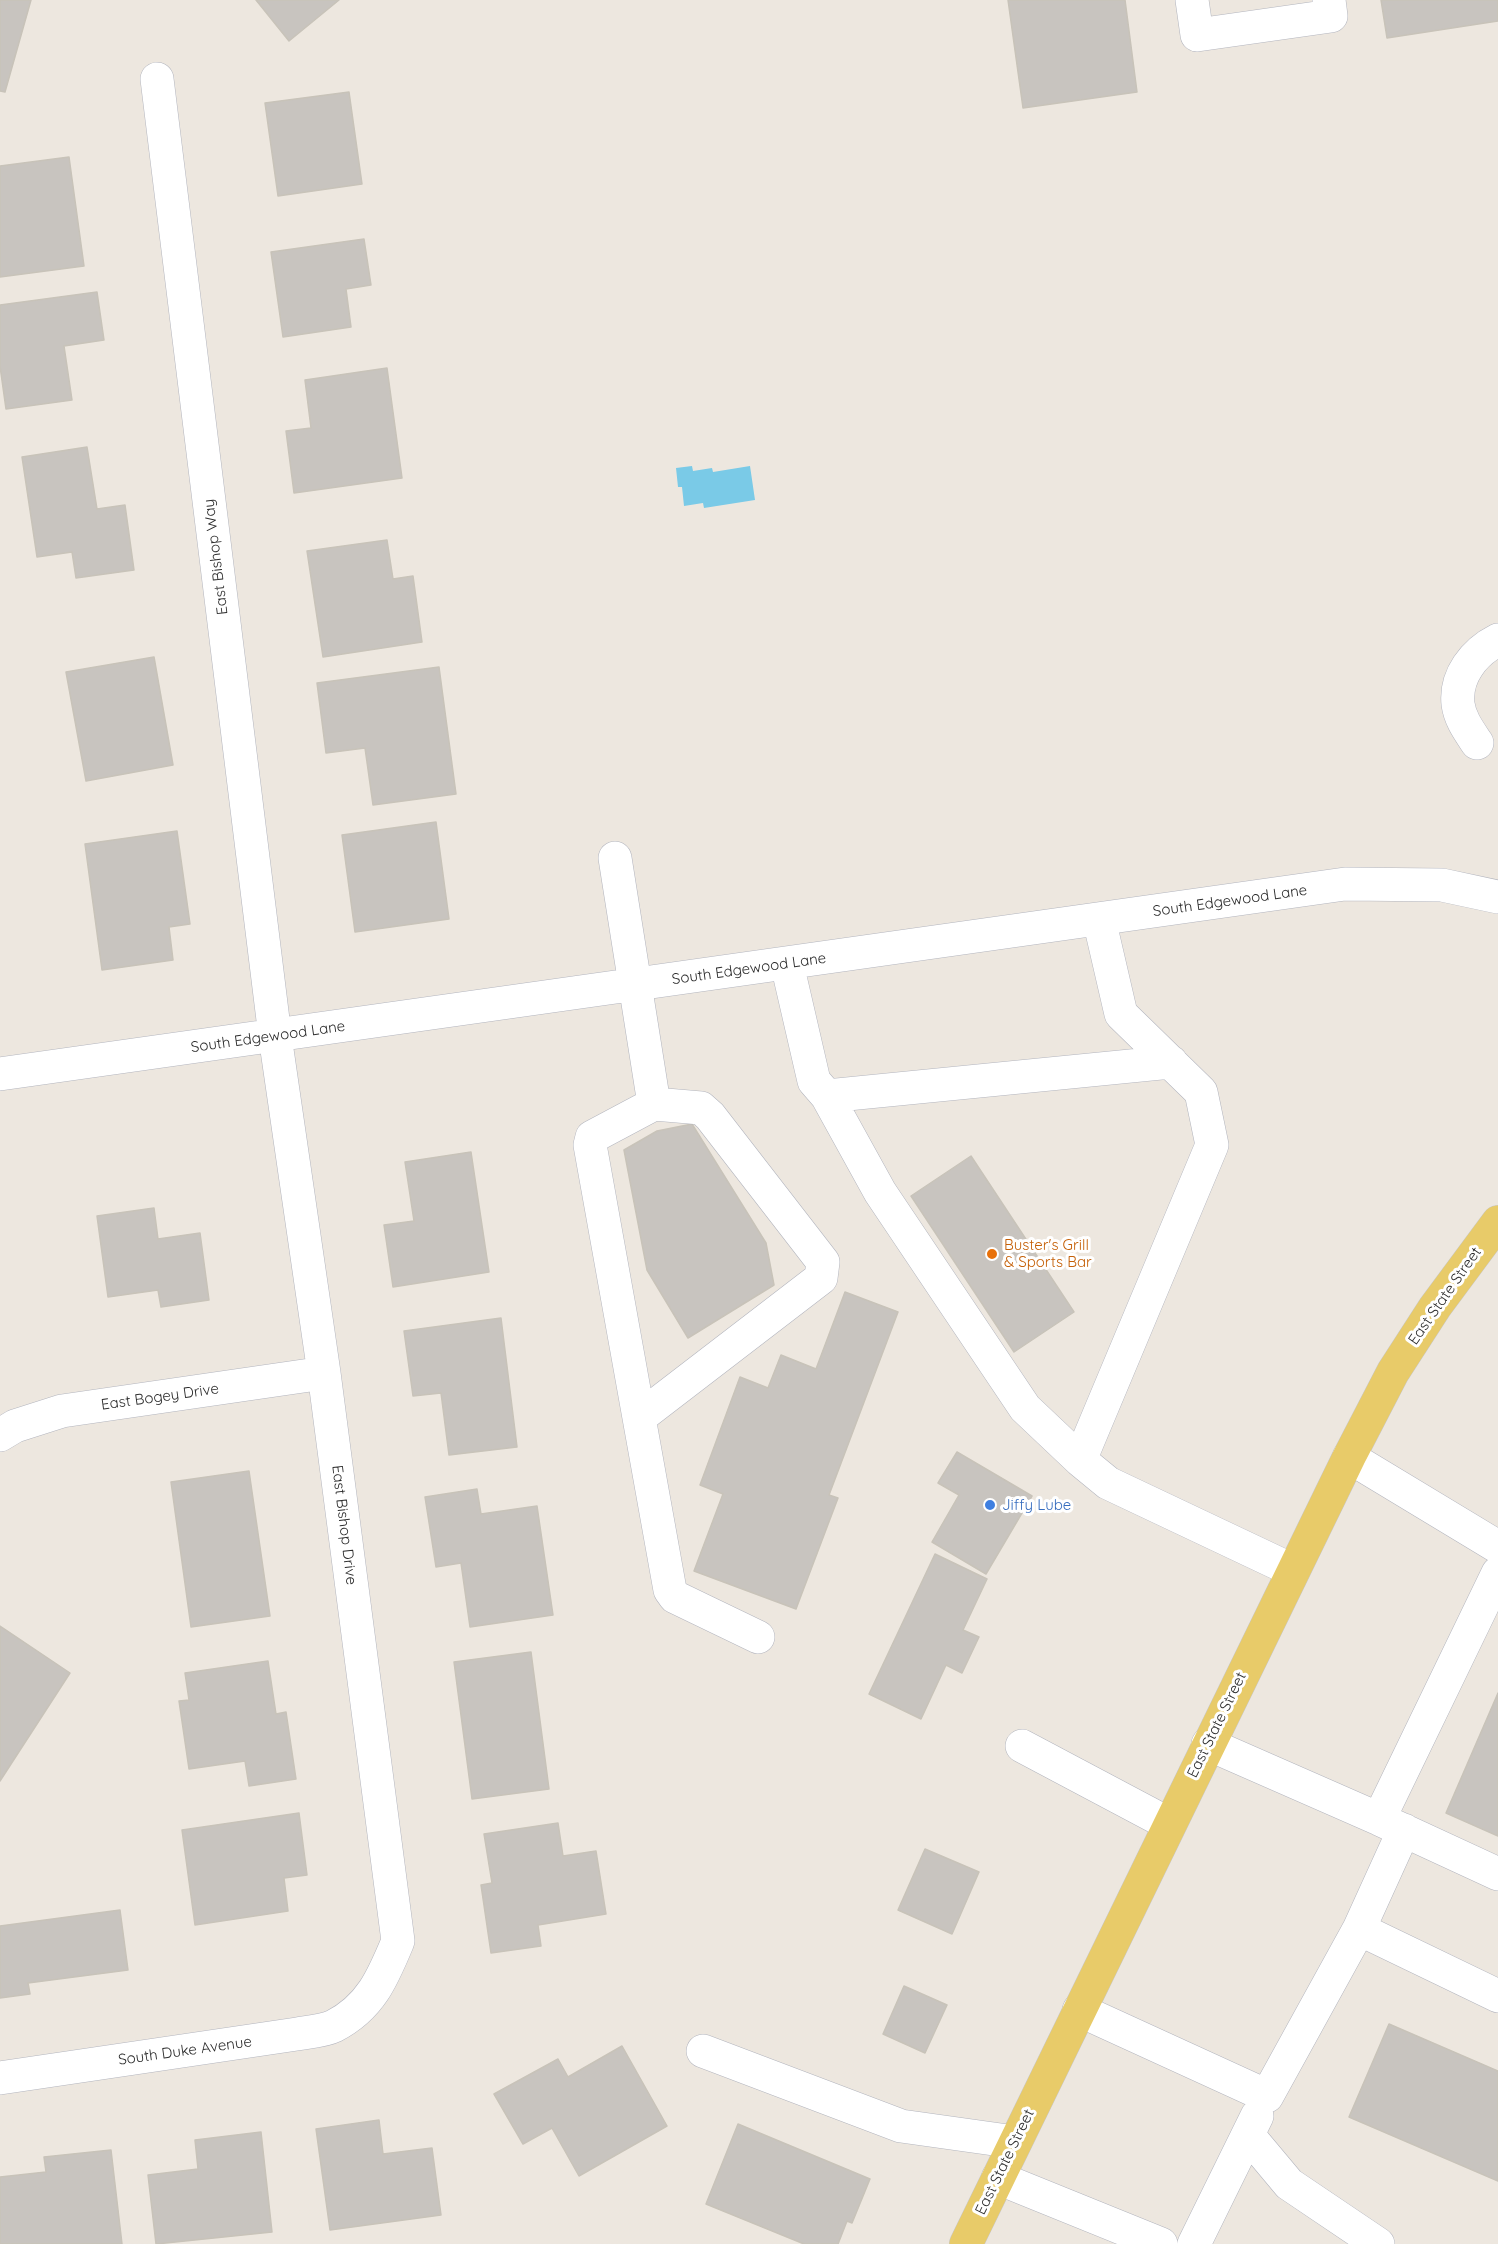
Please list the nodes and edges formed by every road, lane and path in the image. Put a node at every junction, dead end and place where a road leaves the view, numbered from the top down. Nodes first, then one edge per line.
1 (1192, 0) edge
2 (1329, 0) edge
3 (157, 79) dead end
4 (1498, 639) edge
5 (1477, 743) dead end
6 (615, 858) dead end
7 (1498, 897) edge
8 (1099, 919) junction
9 (787, 964) junction
10 (634, 985) junction
11 (274, 1036) junction
12 (1171, 1062) junction
13 (0, 1074) edge
14 (827, 1096) junction
15 (654, 1104) junction
16 (1498, 1222) edge
17 (324, 1372) junction
18 (640, 1417) junction
19 (0, 1435) edge
20 (1349, 1457) junction
21 (1080, 1460) junction
22 (1498, 1547) edge
23 (1292, 1570) junction
24 (1498, 1573) edge
25 (758, 1637) dead end
26 (1208, 1744) junction
27 (1022, 1746) dead end
28 (1169, 1824) junction
29 (1392, 1824) junction
30 (1498, 1874) edge
31 (1359, 1929) junction
32 (1498, 1996) edge
33 (364, 2006) joint
34 (1079, 2010) junction
35 (703, 2051) dead end
36 (0, 2078) edge
37 (1267, 2096) junction
38 (1248, 2134) junction
39 (1015, 2142) junction
40 (998, 2178) junction
41 (966, 2244) edge
42 (1161, 2244) edge
43 (1194, 2244) edge
44 (1378, 2244) edge

1 - 2 street
3 - 11 street, East Bishop Way
4 - 5 street
6 - 10 street
7 - 8 street, South Edgewood Lane
8 - 9 street, South Edgewood Lane
8 - 12 street
9 - 10 street, South Edgewood Lane
9 - 14 street
10 - 11 street, South Edgewood Lane
10 - 15 street
11 - 13 street, South Edgewood Lane
11 - 17 street, East Bishop Drive
12 - 14 street
12 - 21 street
14 - 21 street
15 - 18 street
15 - 18 street
16 - 20 main road, East State Street
17 - 19 street, East Bogey Drive
17 - 33 street, East Bishop Drive
18 - 25 street
20 - 22 street
20 - 23 main road, East State Street
21 - 23 street
23 - 26 main road, East State Street
24 - 29 street
26 - 28 main road, East State Street
26 - 29 street
27 - 28 street
28 - 34 main road, East State Street
29 - 30 street
29 - 31 street
31 - 32 street
31 - 37 street
33 - 36 street, South Duke Avenue
34 - 37 street
34 - 39 main road, East State Street
35 - 39 street
37 - 38 street
38 - 43 street
38 - 44 street
39 - 40 main road, East State Street
40 - 41 main road, East State Street
40 - 42 street

